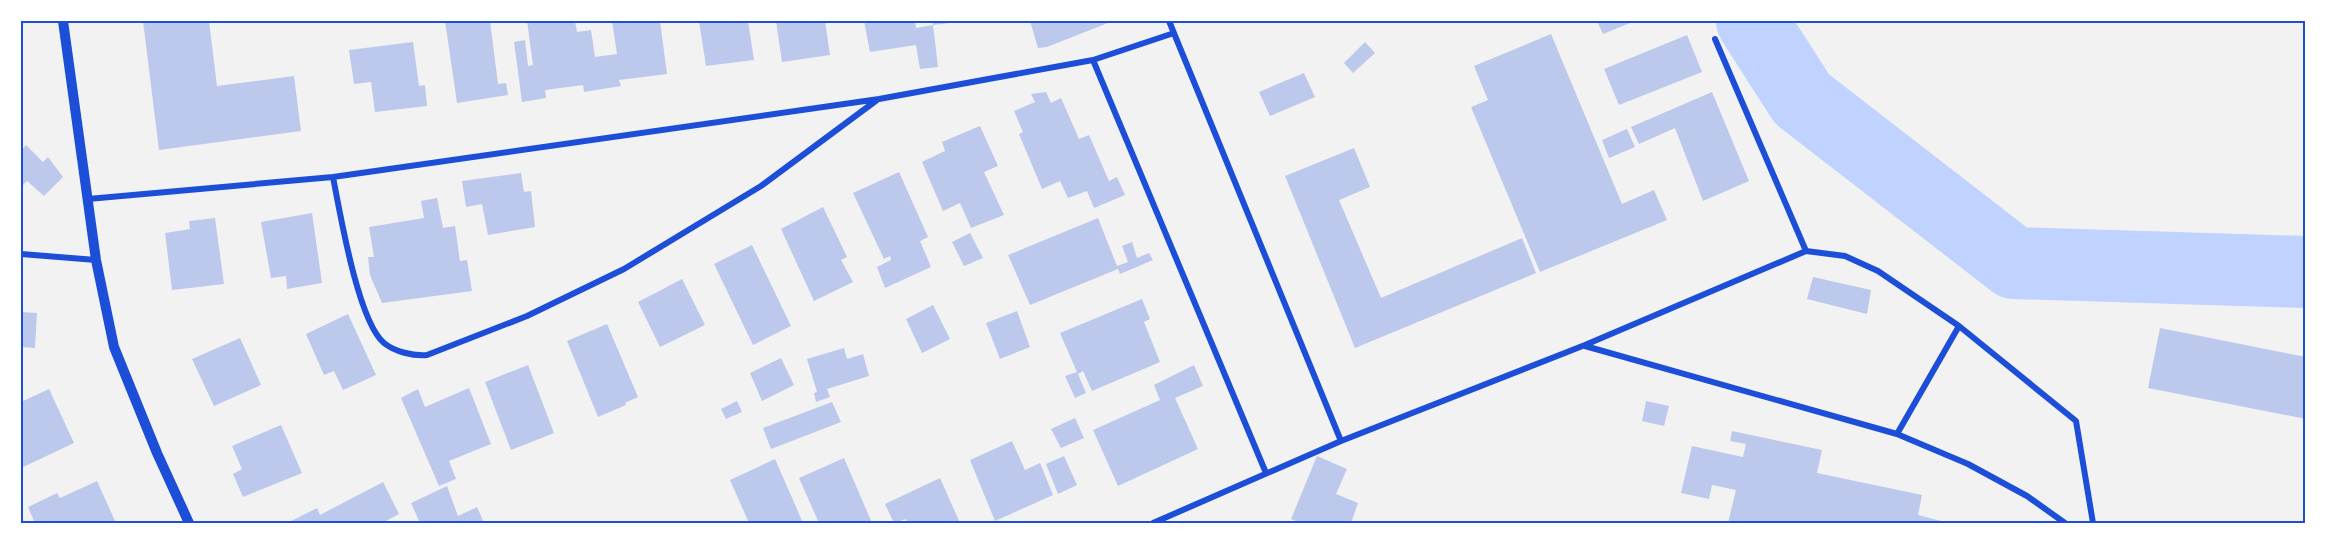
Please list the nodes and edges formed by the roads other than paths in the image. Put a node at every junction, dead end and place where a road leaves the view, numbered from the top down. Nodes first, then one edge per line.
1 (63, 21) edge
2 (1168, 21) edge
3 (1174, 33) junction
4 (1715, 39) dead end
5 (1093, 60) junction
6 (879, 99) junction
7 (333, 177) junction
8 (88, 199) junction
9 (1806, 251) junction
10 (21, 254) edge
11 (96, 260) junction
12 (1959, 326) junction
13 (1585, 345) junction
14 (1897, 434) junction
15 (1341, 441) junction
16 (1266, 473) junction
17 (189, 523) edge
18 (1153, 523) edge
19 (2065, 523) edge
20 (2093, 523) edge

1 - 8 street
2 - 3 street
3 - 5 street
3 - 15 street
4 - 9 street
5 - 6 street
5 - 16 street
6 - 7 street
6 - 7 street
7 - 8 street
8 - 11 street
9 - 12 street
9 - 13 street
10 - 11 street
11 - 17 street
12 - 14 street
12 - 20 street
13 - 14 street
13 - 15 street
14 - 19 street
15 - 16 street
16 - 18 street

